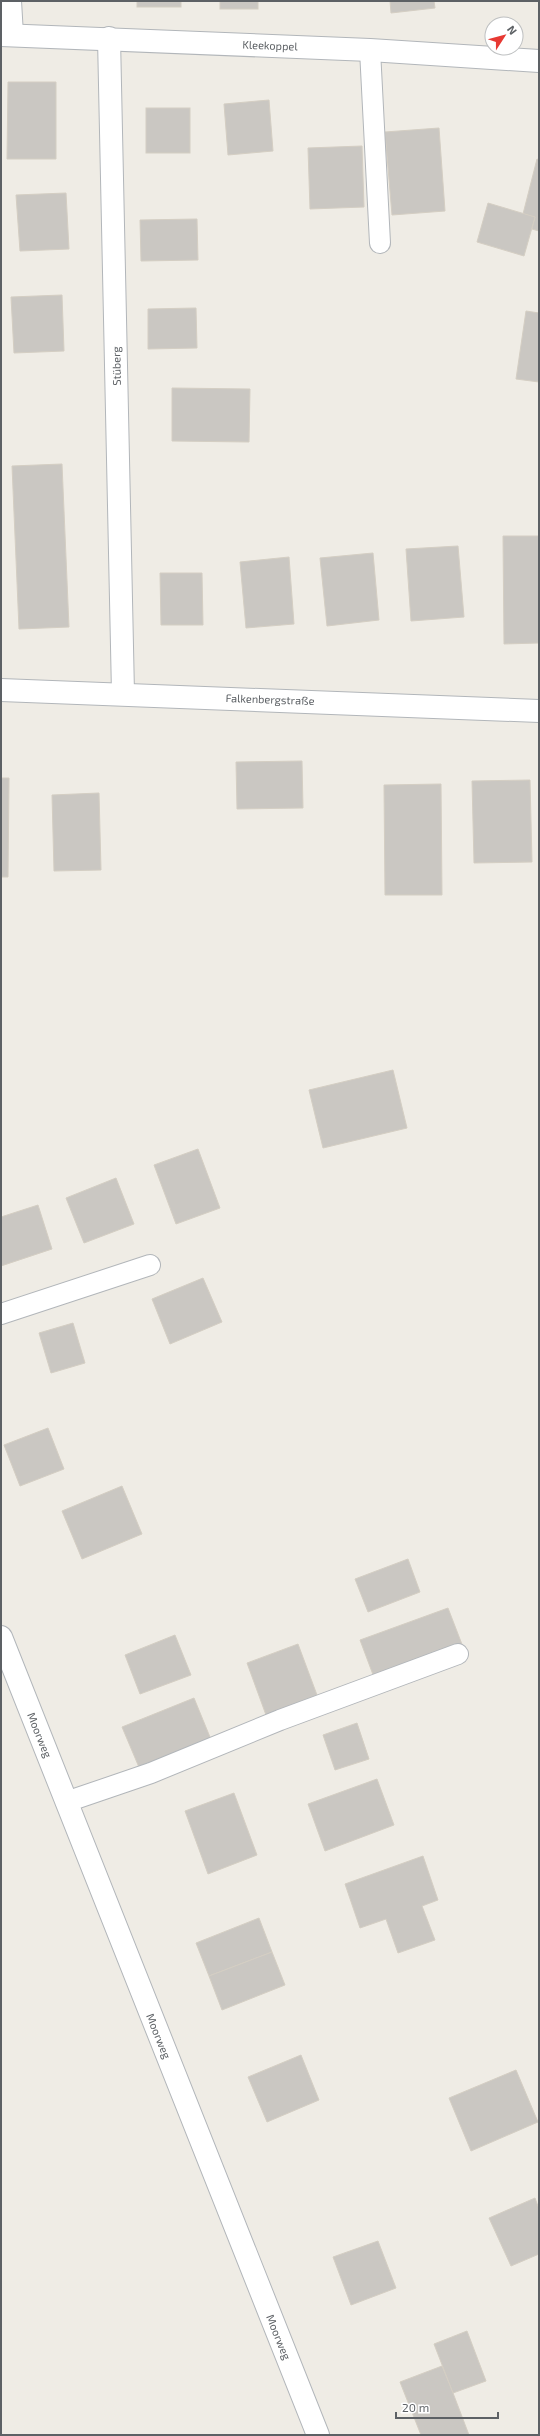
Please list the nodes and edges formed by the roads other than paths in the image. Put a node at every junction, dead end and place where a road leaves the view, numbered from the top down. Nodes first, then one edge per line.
1 (10, 1) edge
2 (7, 35) edge
3 (109, 38) junction
4 (370, 50) junction
5 (539, 61) edge
6 (380, 243) dead end
7 (1, 690) edge
8 (123, 693) junction
9 (539, 712) edge
10 (150, 1265) dead end
11 (1, 1314) edge
12 (1, 1636) edge
13 (458, 1654) dead end
14 (66, 1802) junction
15 (318, 2435) edge

1 - 2 street
2 - 3 street, Kleekoppel
3 - 4 street, Kleekoppel
3 - 8 street, Stüberg
4 - 5 street, Kleekoppel
4 - 6 lane
7 - 8 street, Falkenbergstraße
8 - 9 street, Falkenbergstraße
10 - 11 lane
12 - 14 street, Moorweg
13 - 14 lane
14 - 15 street, Moorweg

